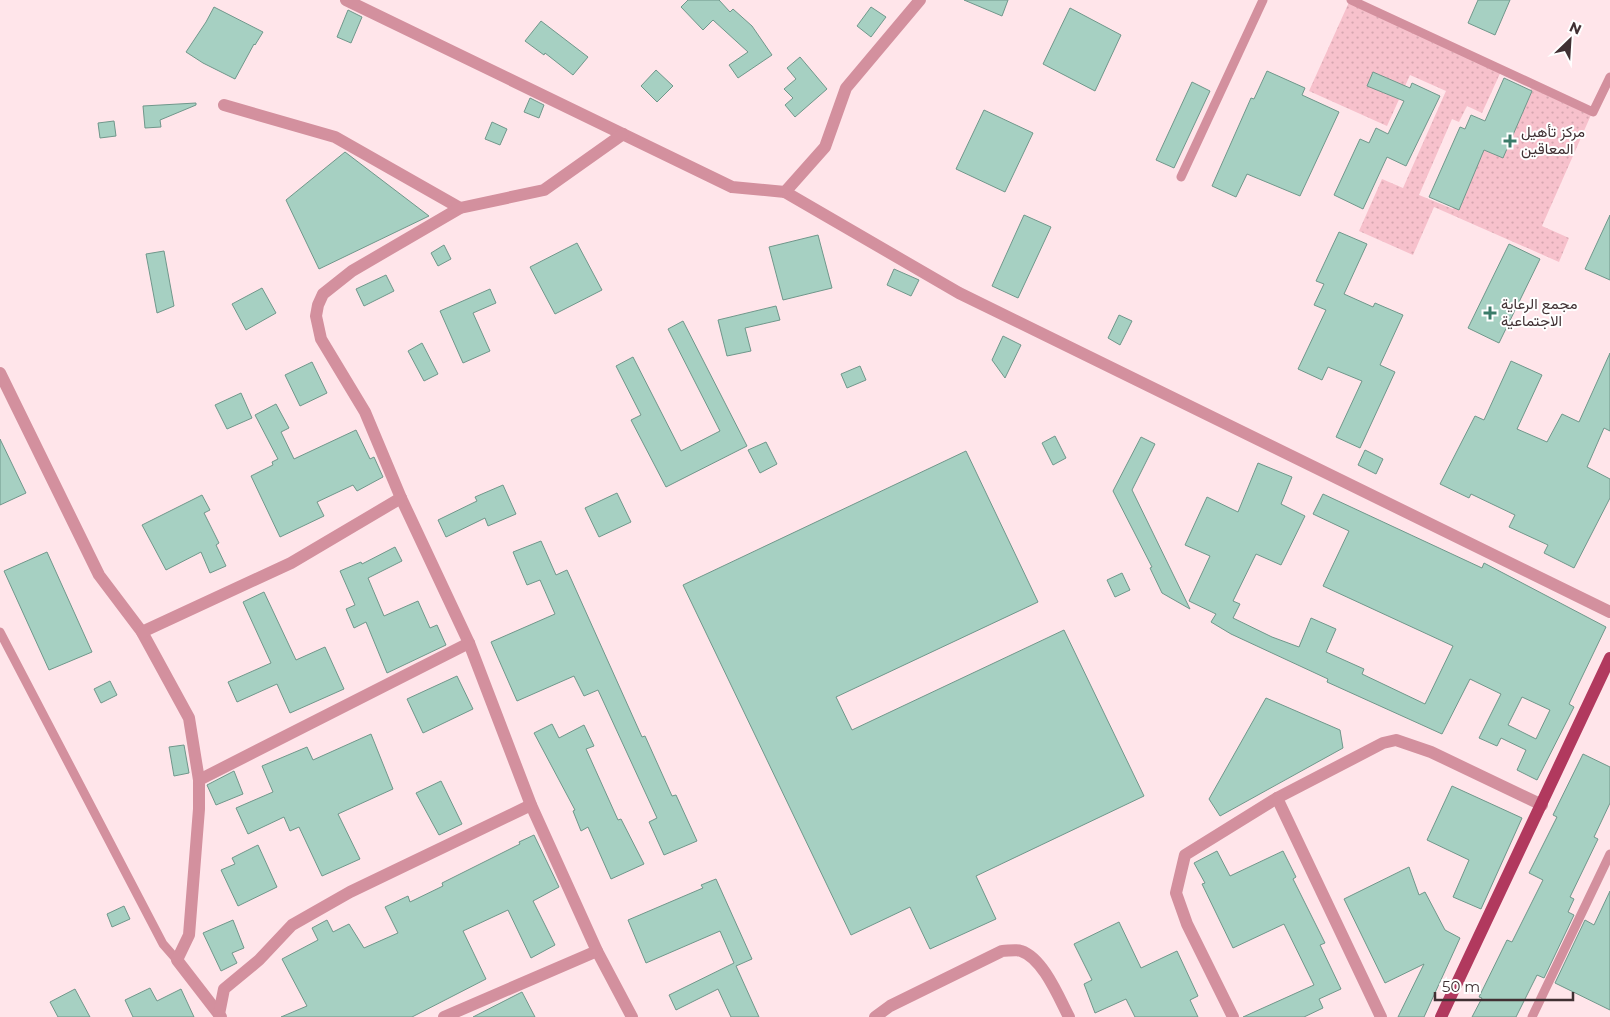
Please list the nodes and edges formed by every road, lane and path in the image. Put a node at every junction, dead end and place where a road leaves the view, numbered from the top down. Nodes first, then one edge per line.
1 (346, 0) edge
2 (920, 0) edge
3 (1263, 0) edge
4 (1351, 0) edge
5 (1610, 77) edge
6 (224, 105) dead end
7 (623, 134) junction
8 (1181, 177) dead end
9 (785, 192) junction
10 (460, 208) junction
11 (0, 373) edge
12 (401, 498) junction
13 (1610, 612) edge
14 (0, 632) edge
15 (142, 632) junction
16 (469, 644) junction
17 (1610, 658) edge
18 (199, 780) junction
19 (1277, 798) junction
20 (1542, 804) junction
21 (531, 805) junction
22 (1610, 854) edge
23 (597, 951) junction
24 (177, 960) junction
25 (893, 1011) edge
26 (220, 1016) edge
27 (444, 1017) edge
28 (632, 1017) edge
29 (875, 1017) edge
30 (1069, 1017) edge
31 (1233, 1017) edge
32 (1381, 1017) edge
33 (1440, 1017) edge
34 (1532, 1017) edge

1 - 7 street
2 - 9 street
3 - 8 lane
4 - 5 lane
6 - 10 street
7 - 9 street
7 - 10 street
9 - 13 street
10 - 12 street
11 - 15 street
12 - 15 street
12 - 16 street
14 - 24 lane
15 - 18 street
16 - 18 street
16 - 21 street
17 - 20 main road
18 - 24 street
19 - 20 street
19 - 31 street
19 - 32 street
20 - 33 main road
21 - 23 street
21 - 26 street
22 - 34 lane
23 - 27 street
23 - 28 street
24 - 26 street
25 - 29 street
25 - 30 street

